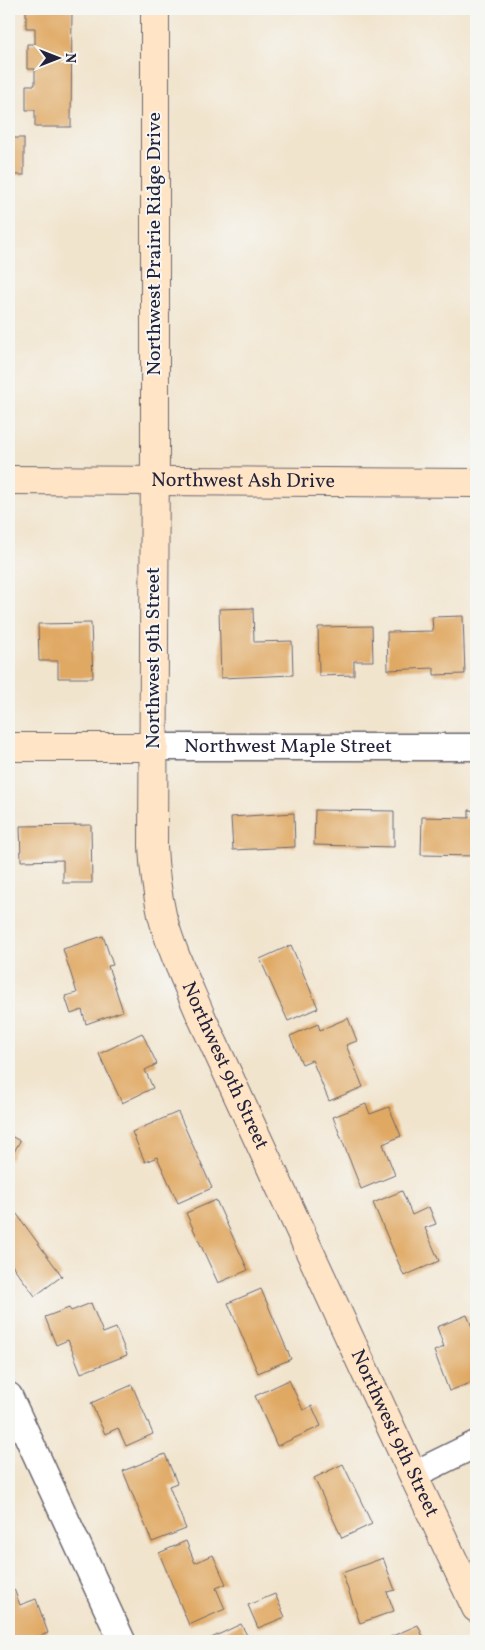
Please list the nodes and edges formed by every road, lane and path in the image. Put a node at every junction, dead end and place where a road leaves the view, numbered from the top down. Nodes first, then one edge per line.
1 (155, 9) edge
2 (9, 480) edge
3 (154, 480) junction
4 (476, 483) edge
5 (9, 747) edge
6 (154, 747) junction
7 (476, 747) edge
8 (9, 1396) edge
9 (476, 1444) edge
10 (413, 1475) junction
11 (476, 1608) edge
12 (122, 1641) edge

1 - 3 street, Northwest Prairie Ridge Drive
2 - 3 street, Northwest Ash Drive
3 - 4 street, Northwest Ash Drive
3 - 6 street, Northwest 9th Street
5 - 6 street, Northwest Maple Street
6 - 7 street, Northwest Maple Street
6 - 10 street, Northwest 9th Street
8 - 12 street
9 - 10 street
10 - 11 street, Northwest 9th Street

